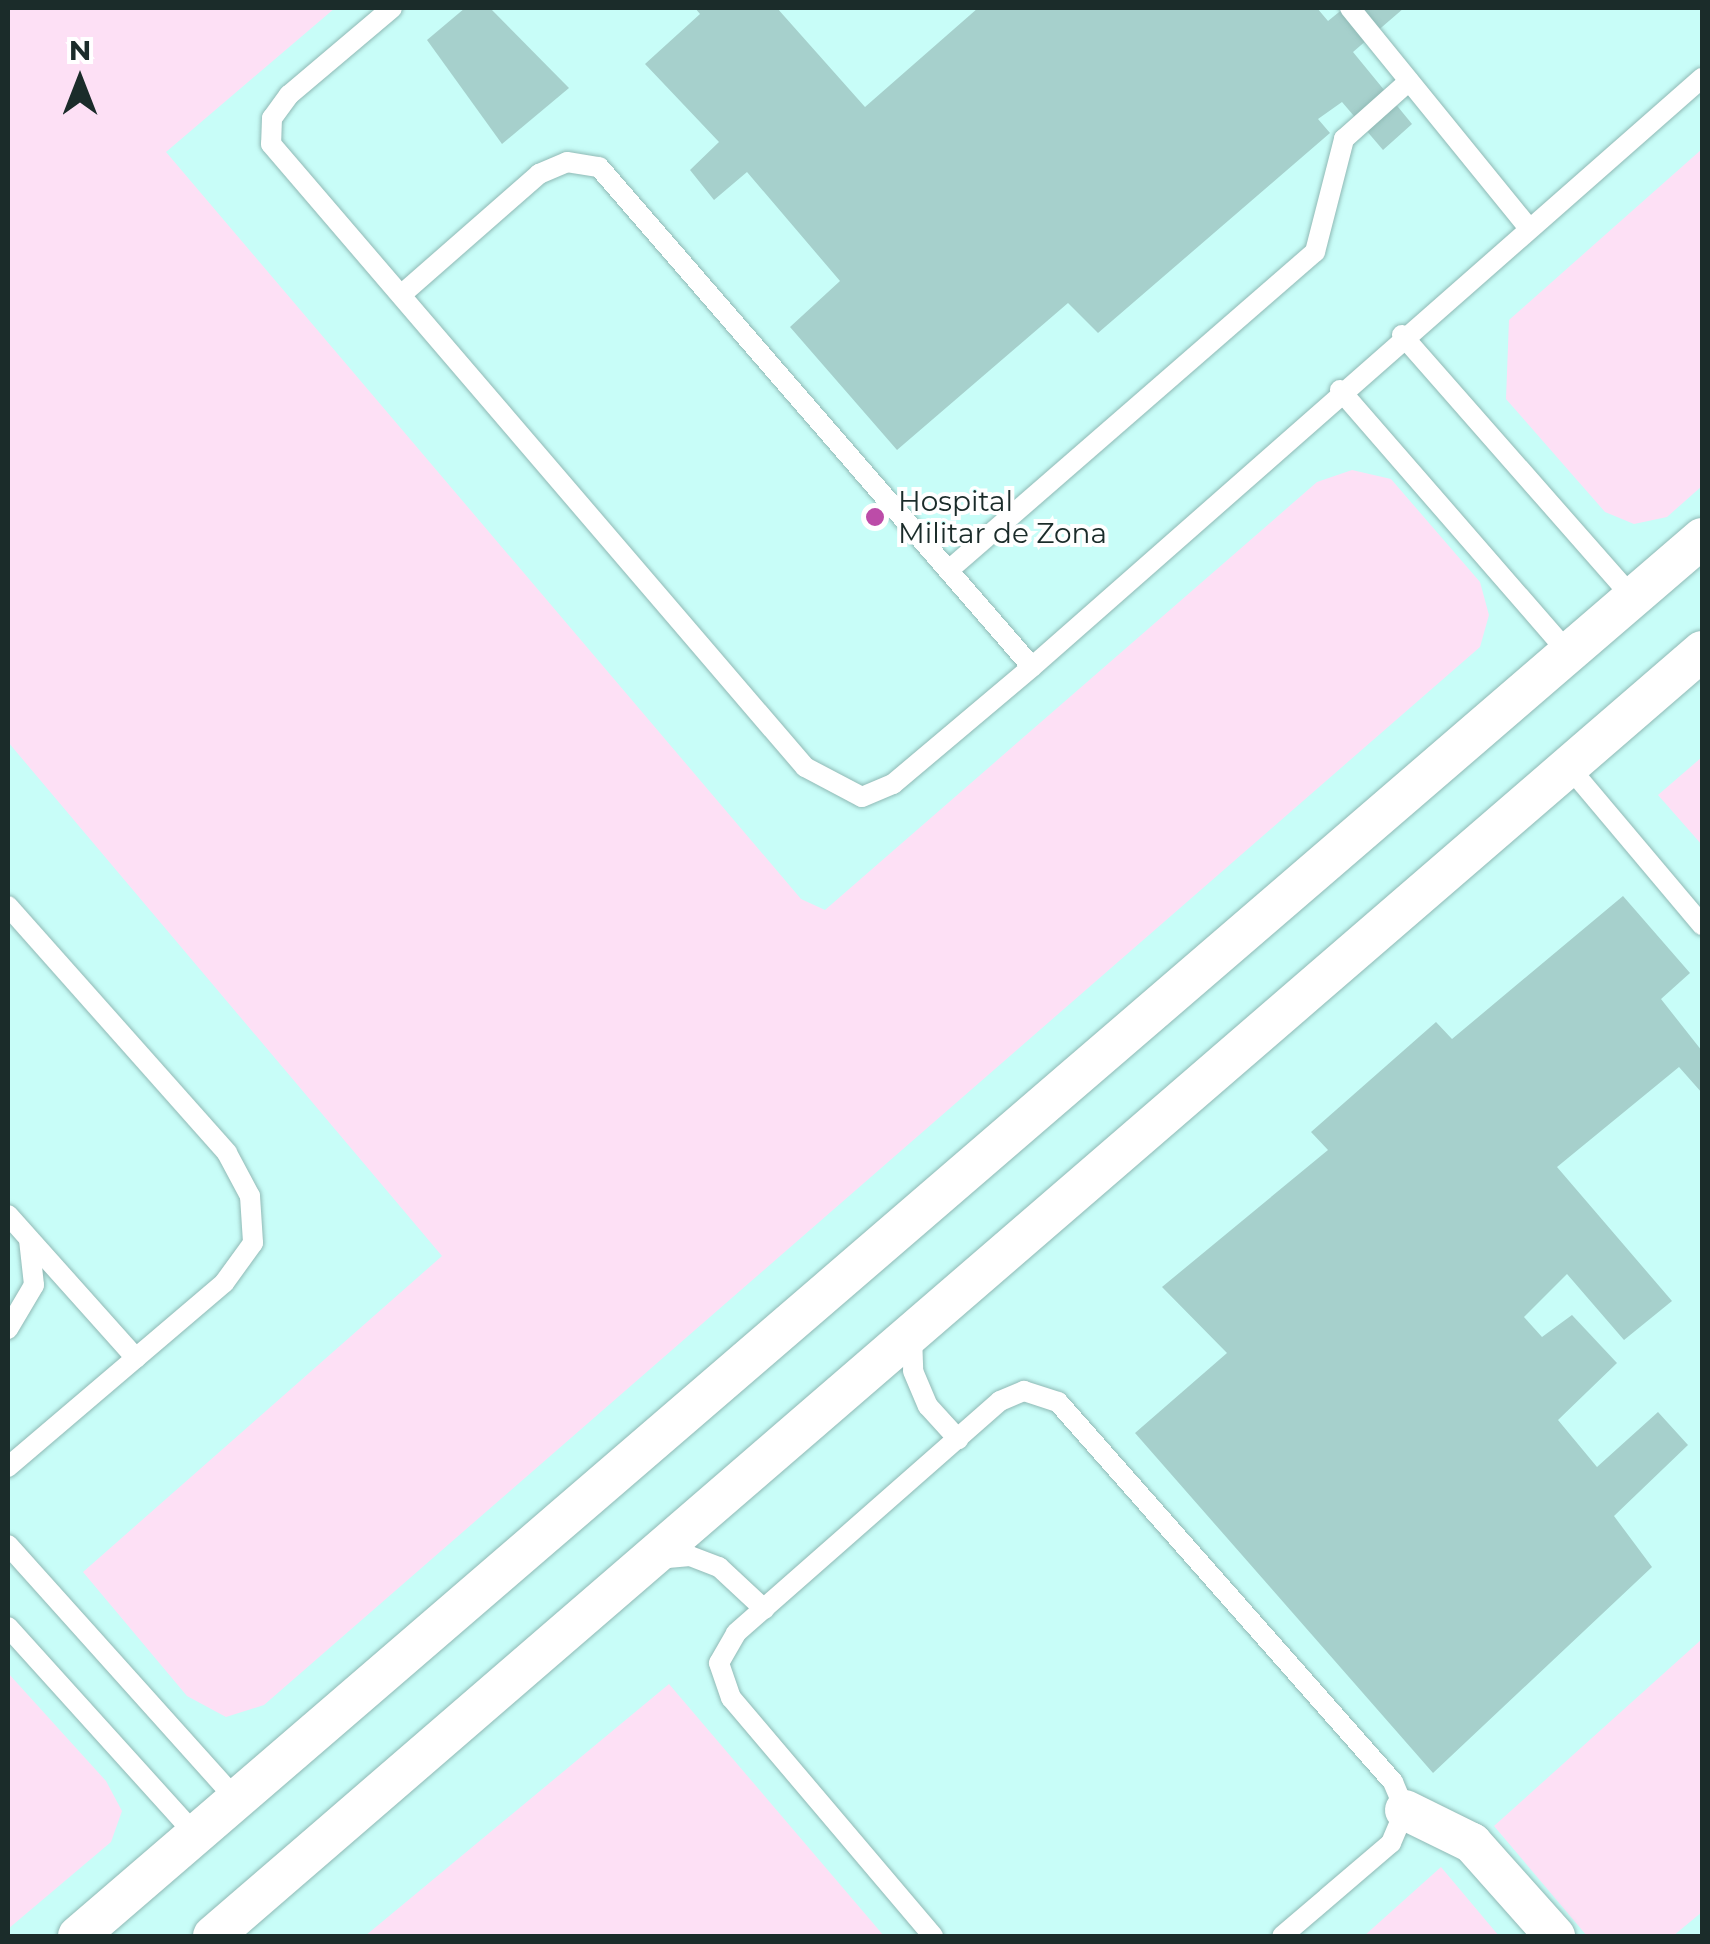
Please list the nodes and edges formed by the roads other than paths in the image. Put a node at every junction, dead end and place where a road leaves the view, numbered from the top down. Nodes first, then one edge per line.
1 (392, 8) edge
2 (1350, 8) edge
3 (1702, 78) edge
4 (1409, 81) junction
5 (1528, 227) junction
6 (400, 295) junction
7 (1402, 335) junction
8 (1340, 390) junction
9 (1702, 538) edge
10 (949, 570) junction
11 (1633, 598) junction
12 (1702, 651) edge
13 (1568, 653) junction
14 (1032, 666) junction
15 (1568, 766) junction
16 (8, 906) edge
17 (1702, 925) edge
18 (8, 1215) edge
19 (30, 1240) junction
20 (8, 1329) edge
21 (912, 1334) junction
22 (136, 1358) junction
23 (958, 1439) junction
24 (8, 1467) edge
25 (8, 1545) edge
26 (650, 1559) junction
27 (764, 1609) junction
28 (8, 1627) edge
29 (236, 1800) junction
30 (1405, 1810) junction
31 (196, 1835) junction
32 (78, 1936) edge
33 (213, 1936) edge
34 (933, 1936) edge
35 (1282, 1936) edge
36 (1555, 1936) edge

1 - 6 lane
2 - 4 lane
3 - 5 lane
4 - 5 lane
4 - 10 lane
5 - 7 lane
6 - 10 lane
6 - 14 lane
7 - 8 lane
7 - 11 lane
8 - 13 lane
8 - 14 lane
9 - 11 street
10 - 14 lane
11 - 13 street
12 - 15 street
13 - 29 street
15 - 17 lane
15 - 21 street
16 - 22 lane
18 - 19 lane
19 - 20 lane
19 - 22 lane
21 - 23 lane
21 - 26 street
22 - 24 lane
23 - 27 lane
23 - 30 lane
25 - 29 lane
26 - 27 lane
26 - 33 street
27 - 34 lane
28 - 31 lane
29 - 31 street
30 - 35 lane
30 - 36 street
31 - 32 street

